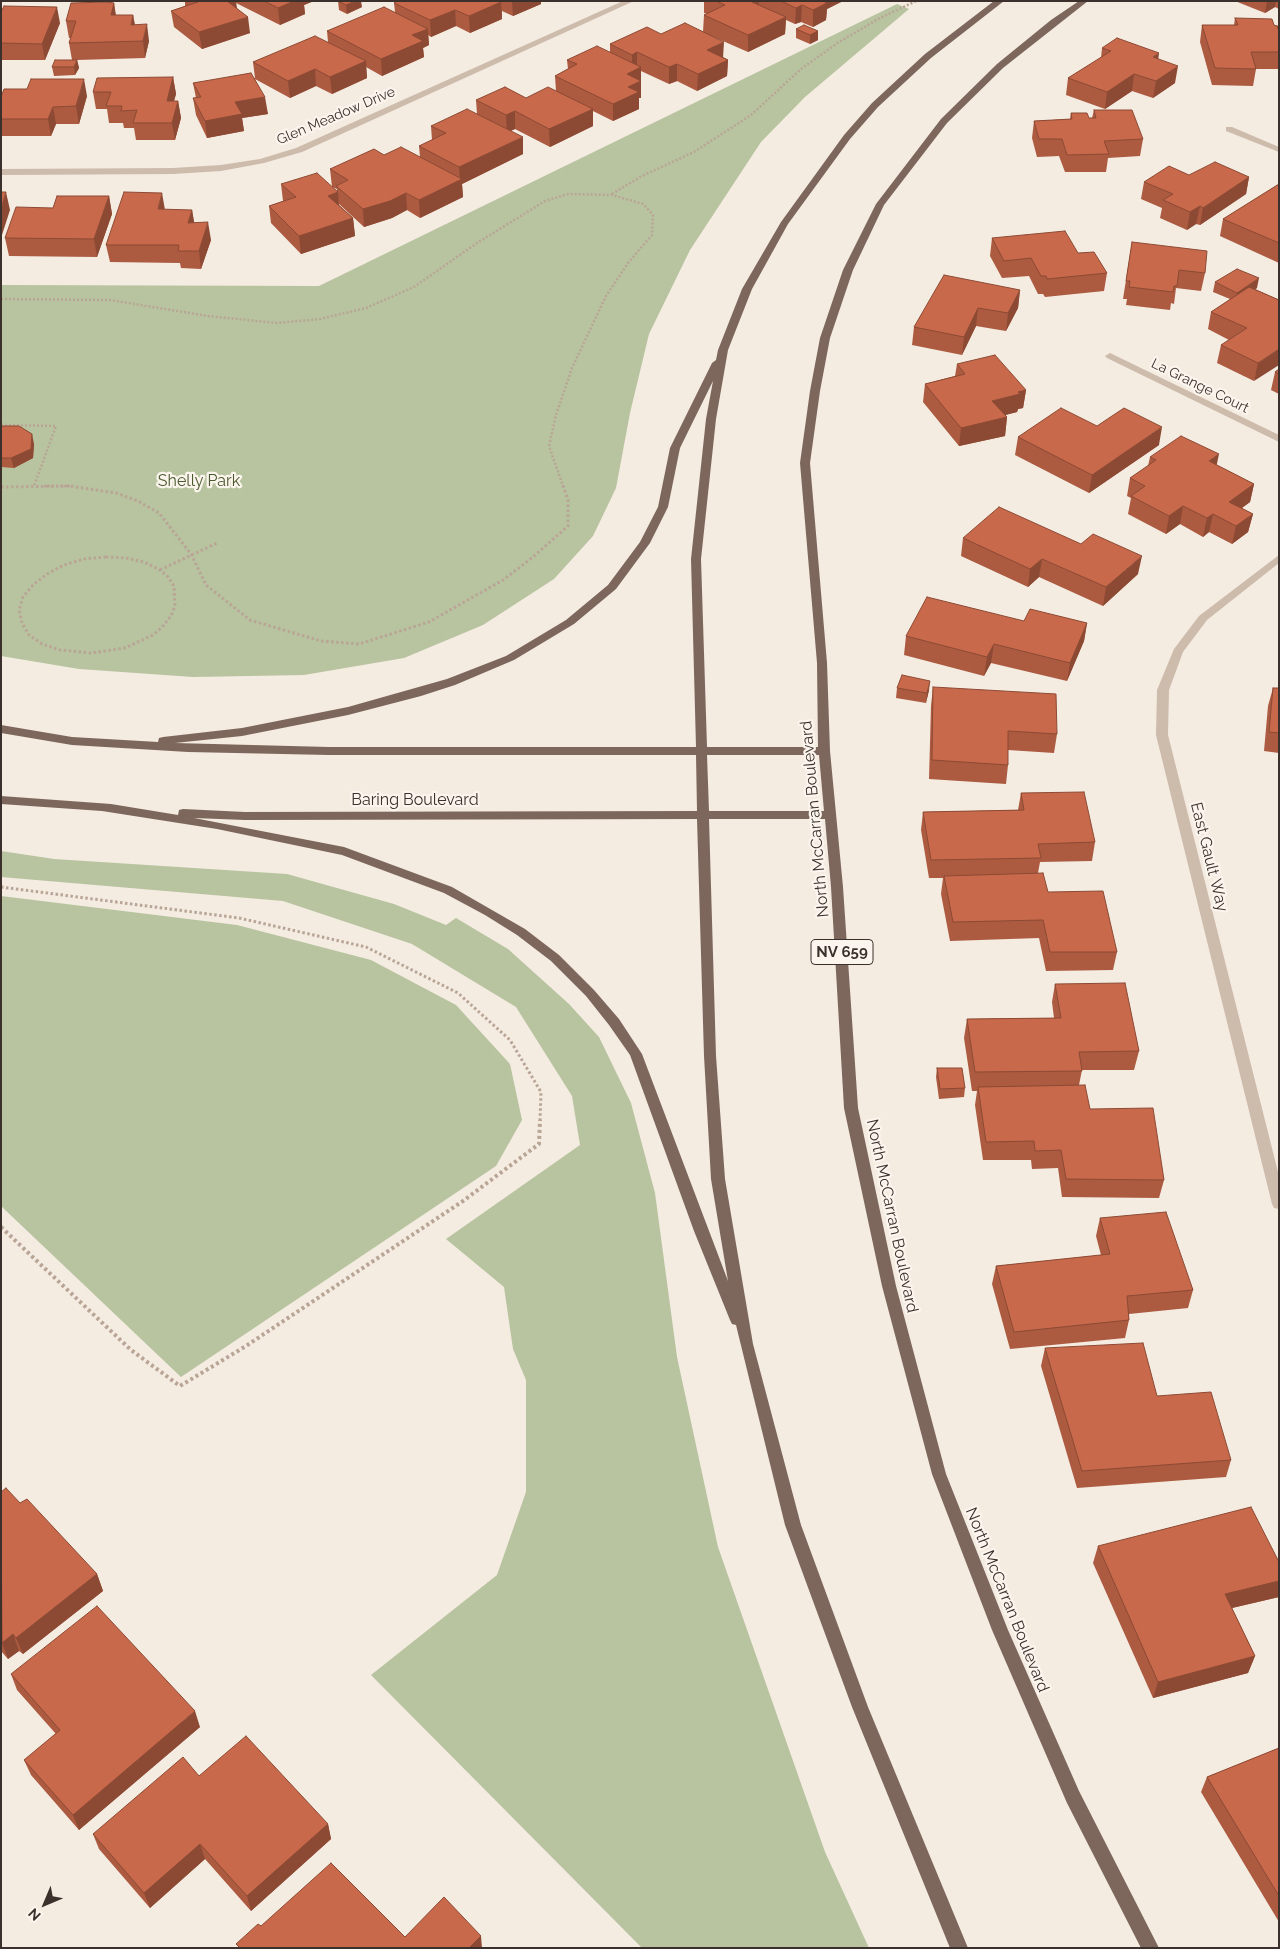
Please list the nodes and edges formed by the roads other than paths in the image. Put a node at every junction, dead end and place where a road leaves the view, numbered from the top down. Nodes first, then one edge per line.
1 (630, 1) edge
2 (1000, 1) edge
3 (1084, 1) edge
4 (1229, 129) dead end
5 (1279, 150) edge
6 (1, 172) edge
7 (723, 350) junction
8 (1110, 356) dead end
9 (1279, 440) edge
10 (1279, 558) edge
11 (1, 729) edge
12 (130, 745) junction
13 (702, 750) junction
14 (824, 750) junction
15 (1, 800) edge
16 (104, 808) junction
17 (704, 815) junction
18 (830, 815) junction
19 (1274, 1169) edge
20 (1279, 1204) edge
21 (746, 1344) junction
22 (959, 1948) edge
23 (1150, 1948) edge

1 - 6 street, Glen Meadow Drive
2 - 7 main road
3 - 14 main road, North McCarran Boulevard / NV 659
4 - 5 street
7 - 12 main road
7 - 13 main road
8 - 9 street, La Grange Court
10 - 19 street, East Gault Way
11 - 12 main road
12 - 13 main road
13 - 14 main road
13 - 17 main road
14 - 18 main road, North McCarran Boulevard / NV 659
15 - 16 main road, Baring Boulevard
16 - 17 main road, Baring Boulevard
16 - 21 main road
17 - 18 main road, Baring Boulevard
17 - 21 main road
18 - 23 main road, North McCarran Boulevard / NV 659
19 - 20 street, East Gault Way
21 - 22 main road

